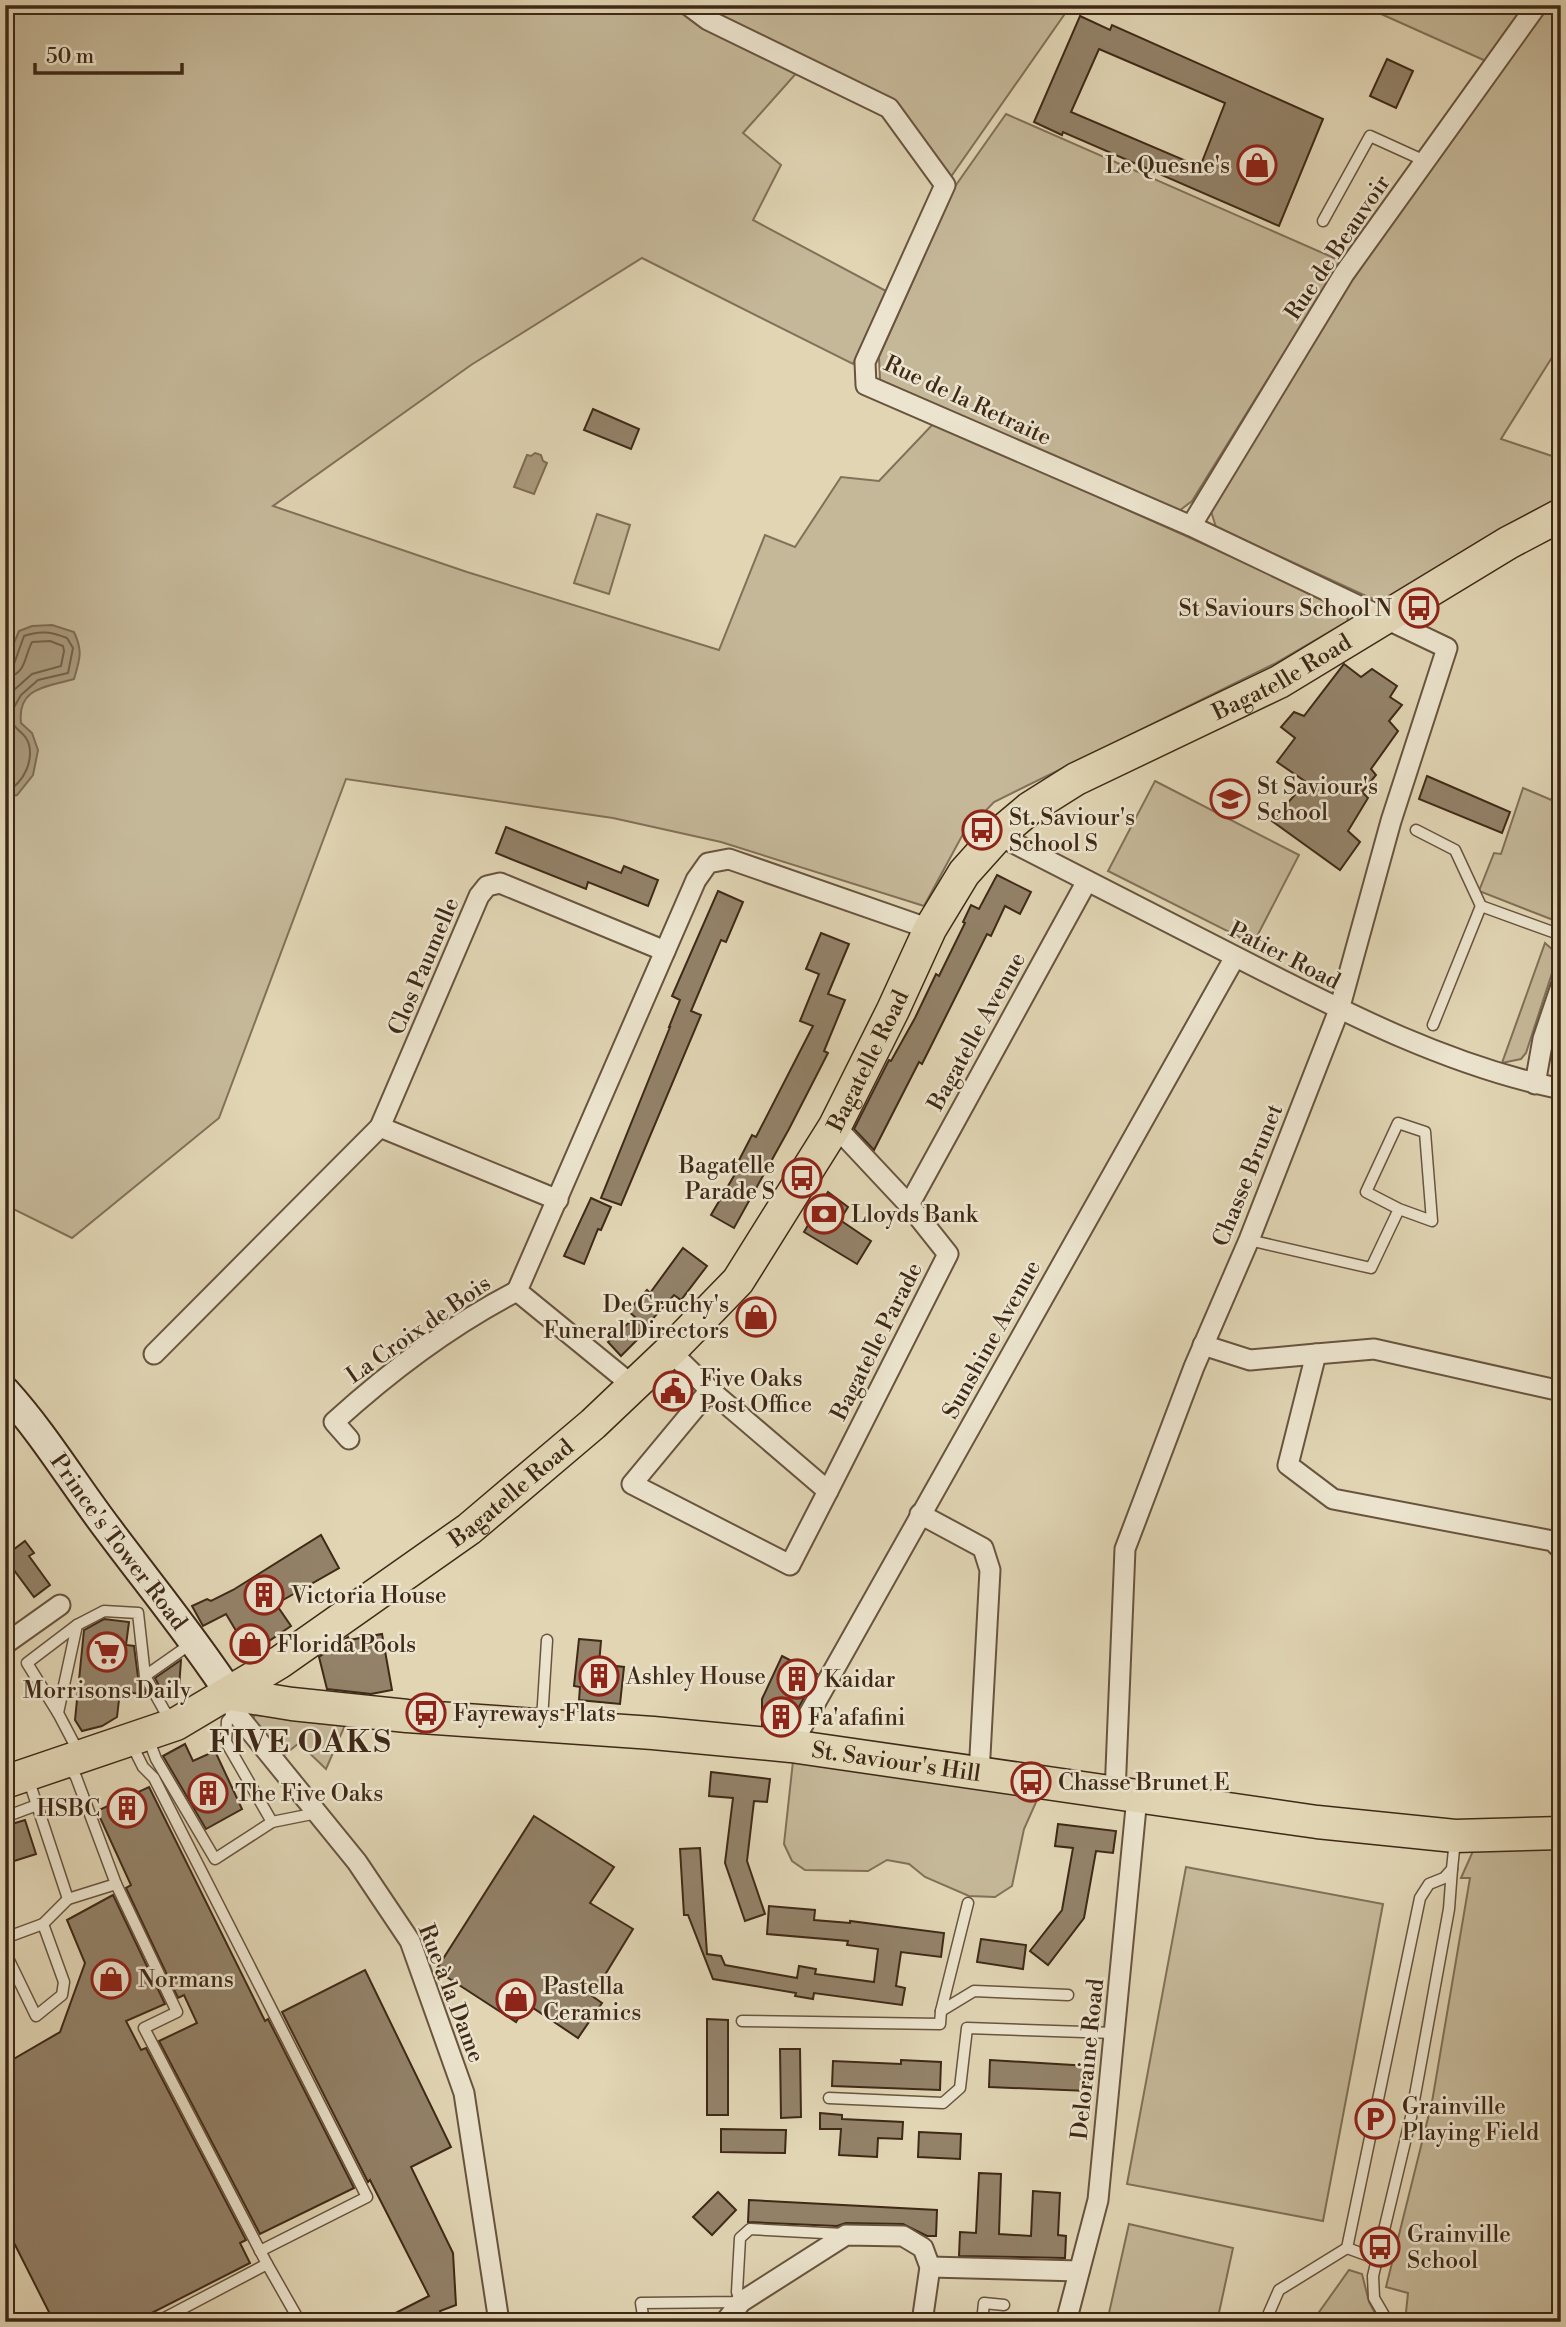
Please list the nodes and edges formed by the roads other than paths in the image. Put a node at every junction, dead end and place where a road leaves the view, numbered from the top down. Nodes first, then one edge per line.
1 (688, 5) edge
2 (1537, 5) edge
3 (1425, 161) junction
4 (1323, 221) dead end
5 (1561, 515) edge
6 (1191, 526) junction
7 (1382, 618) junction
8 (1416, 830) dead end
9 (998, 835) junction
10 (1087, 881) junction
11 (1481, 906) junction
12 (930, 929) junction
13 (1561, 934) edge
14 (665, 951) junction
15 (1235, 957) junction
16 (1559, 995) edge
17 (1339, 1010) junction
18 (1433, 1025) dead end
19 (1535, 1084) junction
20 (1561, 1089) edge
21 (835, 1126) junction
22 (380, 1127) junction
23 (558, 1200) junction
24 (909, 1205) junction
25 (1399, 1209) junction
26 (1248, 1240) junction
27 (517, 1292) junction
28 (1203, 1345) junction
29 (670, 1351) junction
30 (154, 1354) dead end
31 (1316, 1354) junction
32 (632, 1385) junction
33 (710, 1390) junction
34 (5, 1391) edge
35 (1561, 1391) edge
36 (349, 1439) dead end
37 (828, 1491) junction
38 (920, 1514) junction
39 (1561, 1549) edge
40 (60, 1605) dead end
41 (77, 1625) junction
42 (195, 1640) junction
43 (547, 1640) dead end
44 (5, 1644) edge
45 (281, 1662) junction
46 (145, 1676) junction
47 (232, 1703) junction
48 (298, 1705) junction
49 (58, 1713) junction
50 (176, 1724) junction
51 (542, 1726) junction
52 (138, 1737) junction
53 (791, 1746) junction
54 (73, 1759) junction
55 (979, 1774) junction
56 (16, 1778) edge
57 (1126, 1795) junction
58 (37, 1805) junction
59 (317, 1813) junction
60 (5, 1817) edge
61 (272, 1822) junction
62 (1561, 1832) edge
63 (1455, 1836) junction
64 (1452, 1869) junction
65 (116, 1884) junction
66 (68, 1899) junction
67 (968, 1903) dead end
68 (43, 1924) junction
69 (5, 1938) edge
70 (5, 1952) edge
71 (1068, 1995) dead end
72 (941, 2011) junction
73 (742, 2021) dead end
74 (1114, 2033) junction
75 (829, 2098) dead end
76 (846, 2235) junction
77 (1347, 2249) junction
78 (260, 2251) junction
79 (1377, 2259) junction
80 (267, 2264) junction
81 (930, 2266) junction
82 (1079, 2271) junction
83 (741, 2302) junction
84 (1004, 2305) dead end
85 (157, 2322) edge
86 (300, 2322) edge
87 (499, 2322) edge
88 (644, 2322) edge
89 (725, 2322) edge
90 (922, 2322) edge
91 (982, 2322) edge
92 (1066, 2322) edge
93 (1265, 2322) edge
94 (1388, 2322) edge

1 - 6 street, Rue de la Retraite
2 - 3 street, Rue de Beauvoir
3 - 4 lane
3 - 6 street, Rue de Beauvoir
5 - 7 main road, Bagatelle Road
6 - 7 street, Rue de la Retraite
7 - 9 main road, Bagatelle Road
7 - 17 street, Chasse Brunet
8 - 11 lane
9 - 10 street, Patier Road
9 - 12 main road, Bagatelle Road
10 - 15 street, Patier Road
10 - 24 street, Bagatelle Avenue
11 - 13 lane
11 - 18 lane
12 - 14 street
12 - 21 main road, Bagatelle Road
14 - 22 street, Clos Paumelle
14 - 23 street
15 - 17 street, Patier Road
15 - 38 street, Sunshine Avenue
16 - 19 street
17 - 19 street, Patier Road
17 - 26 street, Chasse Brunet
19 - 20 street, Patier Road
21 - 24 street, Bagatelle Parade
21 - 29 main road, Bagatelle Road
22 - 23 street
22 - 30 street, Clos Paumelle
23 - 27 street
24 - 37 street, Bagatelle Parade
25 - 25 lane
25 - 26 lane
26 - 28 street, Chasse Brunet
27 - 32 street
27 - 36 street, La Croix de Bois
28 - 31 street
28 - 57 street, Chasse Brunet
29 - 32 main road, Bagatelle Road
29 - 33 street
31 - 35 street
31 - 39 street
32 - 45 main road, Bagatelle Road
33 - 37 street
33 - 37 street, Bagatelle Parade
34 - 42 main road, Prince's Tower Road
38 - 53 street, Sunshine Avenue
38 - 55 street
40 - 44 street
41 - 46 lane
41 - 49 lane
41 - 49 lane
42 - 46 lane
42 - 47 main road, Prince's Tower Road
43 - 51 lane
45 - 47 main road, Bagatelle Road
45 - 48 main road
46 - 50 lane
47 - 48 main road, St. Saviour's Hill
47 - 50 main road, Bagatelle Road
47 - 59 street, Rue à la Dame
47 - 61 lane
48 - 51 main road, St. Saviour's Hill
49 - 54 lane
50 - 52 main road, Bagatelle Road
51 - 53 main road, St. Saviour's Hill
52 - 54 main road, Bagatelle Road
52 - 61 lane
52 - 78 lane
53 - 55 main road, St. Saviour's Hill
54 - 56 main road, Bagatelle Road
54 - 65 lane
55 - 57 main road, St. Saviour's Hill
56 - 58 lane
57 - 63 main road, St. Saviour's Hill
57 - 74 street, Deloraine Road
58 - 60 lane
58 - 66 lane
59 - 61 lane
59 - 87 street, Rue à la Dame
62 - 63 main road, St. Saviour's Hill
63 - 64 lane
64 - 77 lane
64 - 79 lane
65 - 66 lane
65 - 78 lane
66 - 68 lane
67 - 72 lane
68 - 69 lane
68 - 70 lane
71 - 72 lane
72 - 73 lane
74 - 75 lane
74 - 82 street, Deloraine Road
76 - 81 street
76 - 83 street
76 - 83 lane
77 - 79 lane
77 - 93 lane
78 - 80 lane
79 - 94 lane
80 - 85 lane
80 - 86 lane
81 - 82 street
81 - 90 street
82 - 92 street, Deloraine Road
83 - 88 lane
83 - 89 street
84 - 91 lane

